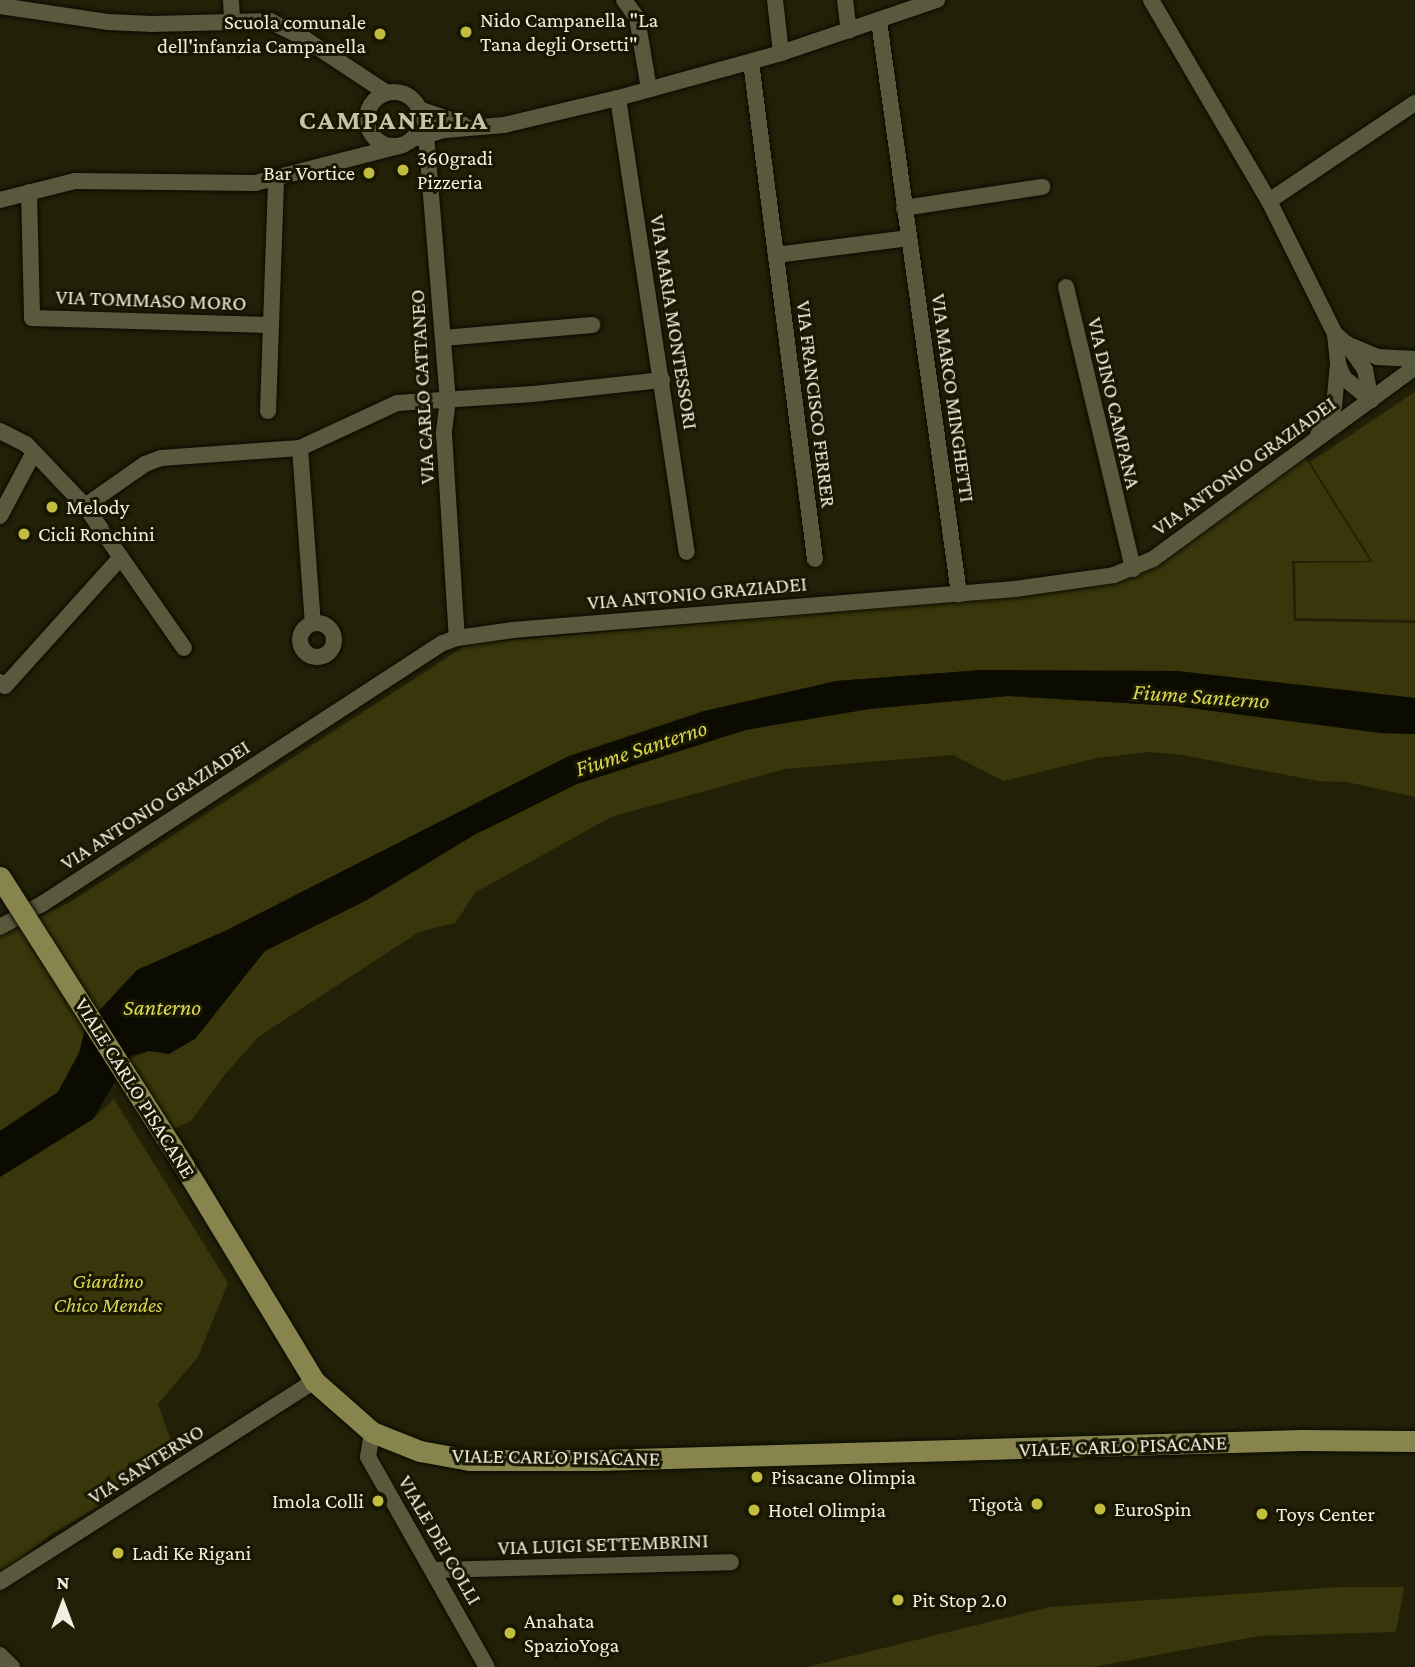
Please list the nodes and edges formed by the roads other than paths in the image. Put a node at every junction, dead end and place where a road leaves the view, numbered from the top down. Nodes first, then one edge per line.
1 (8, 0) edge
2 (231, 0) edge
3 (624, 0) edge
4 (775, 0) edge
5 (845, 0) edge
6 (937, 0) edge
7 (1151, 0) edge
8 (0, 6) edge
9 (26, 8) junction
10 (232, 20) junction
11 (879, 21) junction
12 (849, 31) junction
13 (781, 53) junction
14 (751, 62) junction
15 (351, 72) junction
16 (649, 89) junction
17 (387, 93) junction
18 (618, 98) junction
19 (1415, 103) edge
20 (419, 109) junction
21 (368, 117) junction
22 (475, 128) junction
23 (414, 139) junction
24 (337, 163) junction
25 (276, 180) junction
26 (1042, 187) dead end
27 (29, 192) junction
28 (0, 200) edge
29 (1269, 201) junction
30 (905, 208) junction
31 (909, 238) junction
32 (776, 255) junction
33 (1066, 287) dead end
34 (269, 325) junction
35 (592, 325) dead end
36 (443, 338) junction
37 (1341, 339) junction
38 (1415, 359) edge
39 (1338, 364) junction
40 (1415, 367) edge
41 (662, 380) junction
42 (448, 399) junction
43 (1371, 400) junction
44 (268, 411) dead end
45 (0, 431) edge
46 (1315, 441) junction
47 (300, 448) junction
48 (34, 452) junction
49 (85, 506) junction
50 (0, 516) edge
51 (687, 552) dead end
52 (121, 557) junction
53 (815, 559) dead end
54 (1133, 569) junction
55 (959, 594) junction
56 (313, 623) dead end
57 (457, 638) junction
58 (184, 648) dead end
59 (2, 684) edge
60 (0, 877) edge
61 (0, 927) edge
62 (314, 1381) junction
63 (372, 1432) junction
64 (1415, 1441) edge
65 (731, 1562) dead end
66 (433, 1570) junction
67 (0, 1583) edge
68 (0, 1655) edge
69 (12, 1667) edge
70 (487, 1667) edge

1 - 9 street
2 - 10 street
3 - 16 street
4 - 13 street
5 - 12 street
6 - 11 street
7 - 29 street
8 - 9 street
9 - 10 street
10 - 15 street
11 - 12 street
11 - 30 street, VIA MARCO MINGHETTI
12 - 13 street
13 - 14 street
14 - 16 street
14 - 32 street, VIA FRANCISCO FERRER
15 - 17 street
15 - 21 street
16 - 18 street
17 - 20 street
17 - 21 street
18 - 22 street
18 - 41 street, VIA MARIA MONTESSORI
19 - 29 street
20 - 22 street
20 - 23 street, VIA CARLO CATTANEO
21 - 23 street
21 - 24 street
22 - 23 street
23 - 24 street
23 - 36 street, VIA CARLO CATTANEO
24 - 25 street
25 - 27 street
25 - 34 street
26 - 30 street
27 - 28 street
27 - 34 street, VIA TOMMASO MORO
29 - 37 street
30 - 31 street, VIA MARCO MINGHETTI
31 - 32 street
31 - 55 street, VIA MARCO MINGHETTI
32 - 53 street, VIA FRANCISCO FERRER
33 - 54 street, VIA DINO CAMPANA
34 - 44 street
35 - 36 street
36 - 42 street, VIA CARLO CATTANEO
37 - 38 street
37 - 39 street
37 - 43 street
39 - 43 street
39 - 46 street
40 - 43 street, VIA ANTONIO GRAZIADEI
41 - 42 street
41 - 51 street, VIA MARIA MONTESSORI
42 - 47 street
42 - 57 street, VIA CARLO CATTANEO
43 - 46 street, VIA ANTONIO GRAZIADEI
45 - 48 street
46 - 54 street, VIA ANTONIO GRAZIADEI
47 - 49 street
47 - 56 street
48 - 49 street
48 - 50 street
49 - 52 street
52 - 58 street
52 - 59 street
54 - 55 street, VIA ANTONIO GRAZIADEI
55 - 57 street, VIA ANTONIO GRAZIADEI
57 - 61 street, VIA ANTONIO GRAZIADEI
60 - 62 main road, VIALE CARLO PISACANE, bridge
62 - 63 main road, VIALE CARLO PISACANE
62 - 67 street, VIA SANTERNO
63 - 64 main road, VIALE CARLO PISACANE
63 - 66 street, VIALE DEI COLLI
65 - 66 street, VIA LUIGI SETTEMBRINI
66 - 70 street, VIALE DEI COLLI
68 - 69 street

